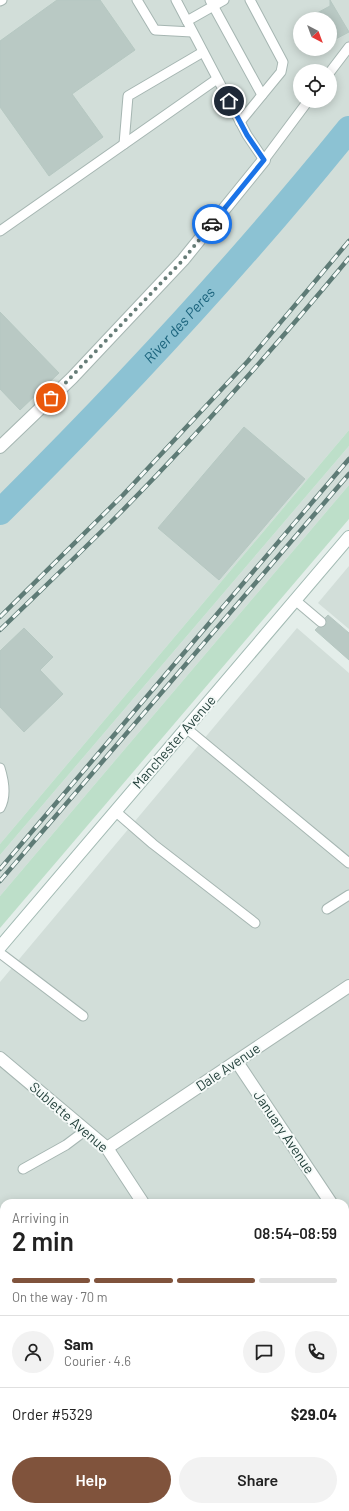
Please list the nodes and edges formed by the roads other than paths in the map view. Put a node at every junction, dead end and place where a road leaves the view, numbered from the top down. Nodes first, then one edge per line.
1 (137, 0) edge
2 (176, 0) edge
3 (224, 0) edge
4 (250, 0) edge
5 (212, 3) edge
6 (187, 21) junction
7 (192, 32) junction
8 (349, 47) edge
9 (203, 52) junction
10 (336, 64) edge
11 (217, 79) junction
12 (262, 95) junction
13 (303, 108) edge
14 (240, 122) junction
15 (124, 144) junction
16 (264, 160) junction
17 (0, 231) edge
18 (0, 447) edge
19 (349, 537) edge
20 (295, 600) junction
21 (321, 622) dead end
22 (186, 728) junction
23 (0, 768) edge
24 (0, 808) edge
25 (115, 811) junction
26 (349, 863) edge
27 (349, 895) edge
28 (327, 909) dead end
29 (255, 923) dead end
30 (0, 947) edge
31 (0, 953) edge
32 (349, 986) edge
33 (83, 1016) dead end
34 (0, 1058) edge
35 (237, 1062) junction
36 (86, 1130) junction
37 (107, 1148) junction
38 (23, 1169) dead end
39 (140, 1199) edge
40 (328, 1199) edge

1 - 7 lane
2 - 6 lane
3 - 5 lane
4 - 12 lane
5 - 6 lane
5 - 12 lane
6 - 7 lane
7 - 9 lane
8 - 10 lane
9 - 11 lane
9 - 15 lane
11 - 14 lane
11 - 15 lane
12 - 14 lane
13 - 16 lane
14 - 16 lane
15 - 17 lane
16 - 18 street
19 - 20 street, Manchester Avenue
20 - 21 lane
20 - 22 street, Manchester Avenue
22 - 25 street, Manchester Avenue
22 - 26 lane
23 - 24 lane
25 - 29 lane
25 - 30 street, Manchester Avenue
27 - 28 lane
31 - 33 lane
32 - 35 street, Dale Avenue
34 - 36 street, Sublette Avenue
35 - 37 street, Dale Avenue
35 - 40 street, January Avenue
36 - 37 street, Sublette Avenue
36 - 38 lane
37 - 39 street, Sublette Avenue

